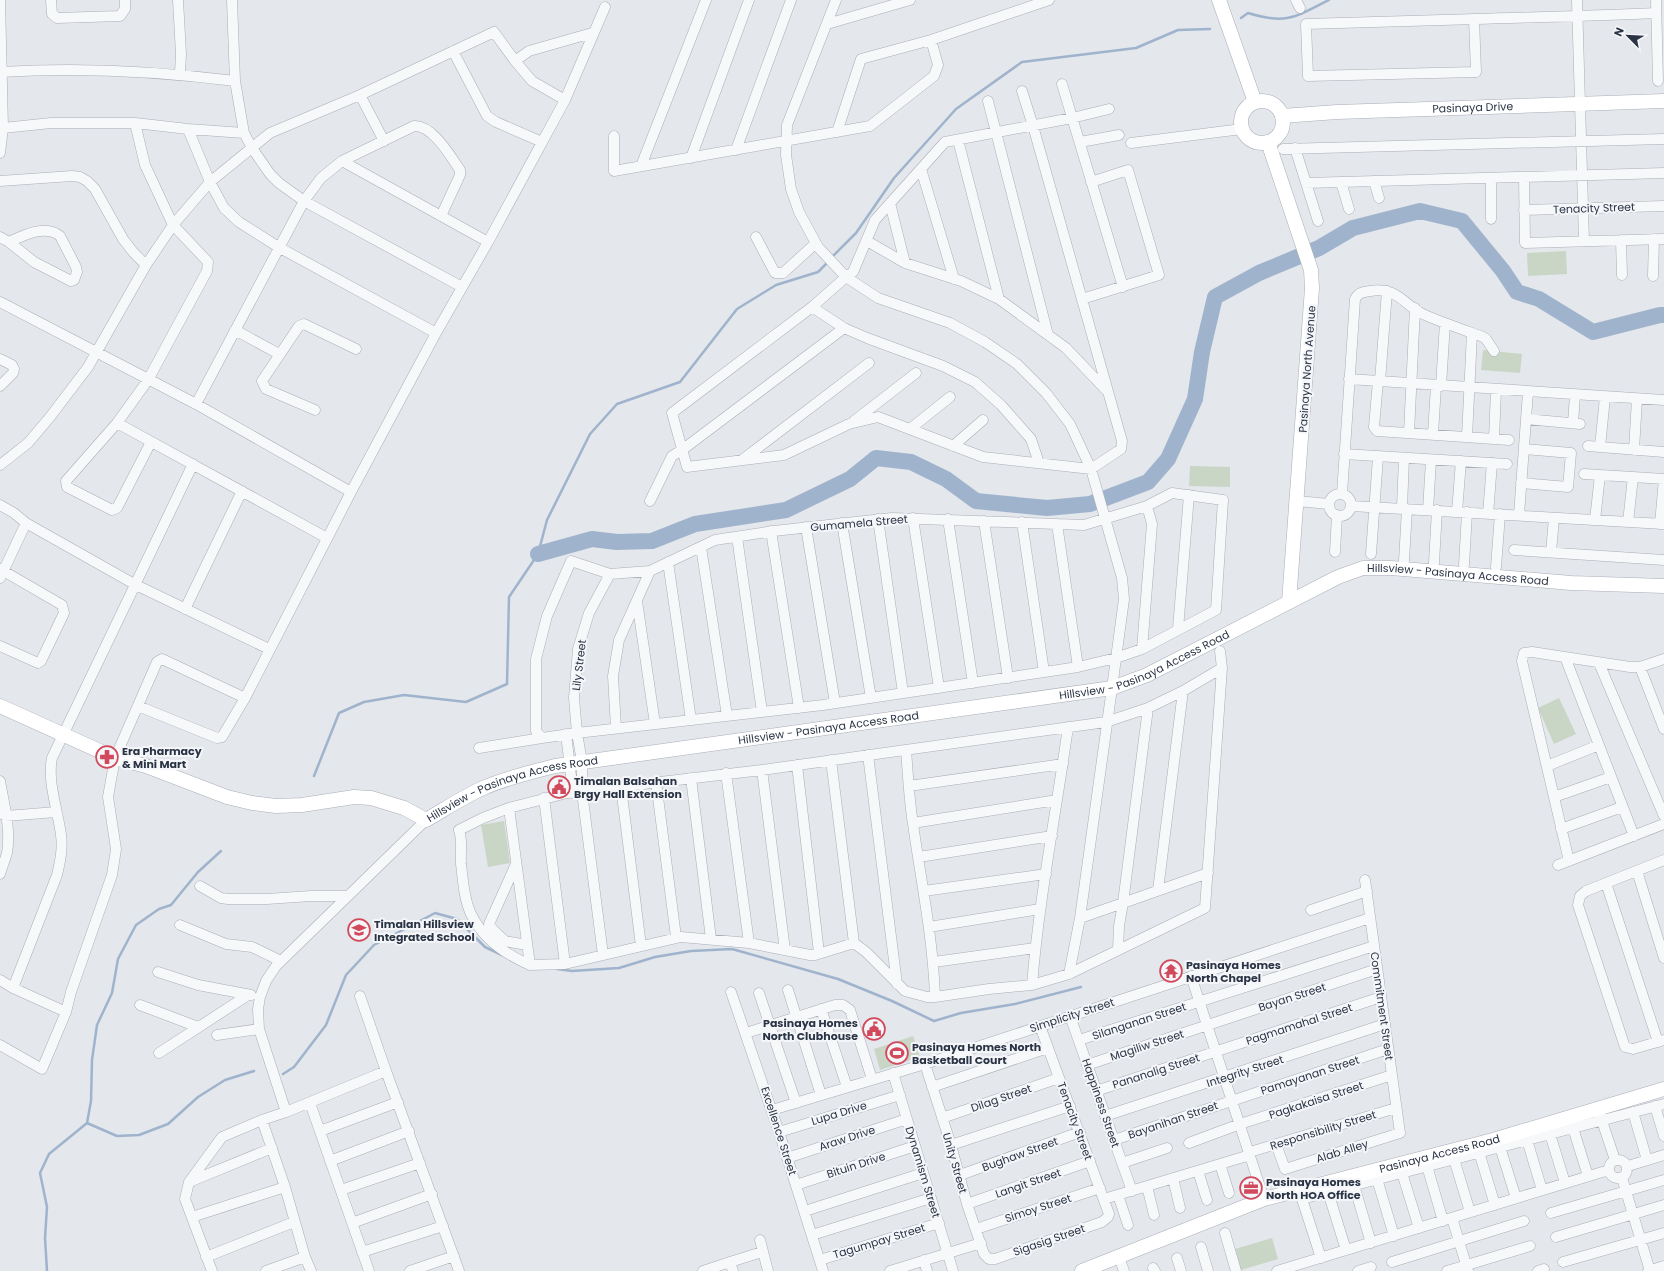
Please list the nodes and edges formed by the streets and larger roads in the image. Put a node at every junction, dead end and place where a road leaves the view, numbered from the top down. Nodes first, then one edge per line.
1 (0, 0) edge
2 (51, 0) edge
3 (125, 0) edge
4 (178, 0) edge
5 (232, 0) edge
6 (706, 0) edge
7 (749, 0) edge
8 (791, 0) edge
9 (836, 0) edge
10 (910, 0) edge
11 (1048, 0) edge
12 (1219, 0) edge
13 (1576, 0) edge
14 (1656, 0) edge
15 (605, 7) dead end
16 (1656, 13) junction
17 (1577, 16) junction
18 (1474, 19) junction
19 (827, 24) junction
20 (592, 33) junction
21 (931, 40) junction
22 (453, 51) junction
23 (515, 61) junction
24 (1, 72) edge
25 (180, 74) junction
26 (235, 80) junction
27 (1658, 82) dead end
28 (1062, 84) dead end
29 (1022, 91) dead end
30 (360, 95) junction
31 (565, 100) junction
32 (988, 101) dead end
33 (1664, 101) edge
34 (1255, 102) junction
35 (1580, 103) junction
36 (1109, 109) dead end
37 (1282, 116) junction
38 (1072, 118) junction
39 (134, 123) junction
40 (1032, 126) junction
41 (3, 128) junction
42 (188, 129) junction
43 (1242, 129) junction
44 (837, 132) junction
45 (244, 133) junction
46 (996, 133) junction
47 (1119, 135) dead end
48 (614, 136) dead end
49 (1664, 139) edge
50 (958, 140) junction
51 (384, 141) junction
52 (542, 142) junction
53 (786, 142) junction
54 (1080, 142) junction
55 (1268, 142) junction
56 (1581, 142) junction
57 (1131, 143) dead end
58 (252, 148) junction
59 (1295, 148) junction
60 (1283, 149) dead end
61 (736, 150) junction
62 (0, 153) edge
63 (691, 158) junction
64 (342, 161) junction
65 (641, 166) junction
66 (921, 169) junction
67 (1664, 173) edge
68 (1582, 175) junction
69 (1524, 177) junction
70 (1491, 178) junction
71 (0, 181) edge
72 (1374, 181) junction
73 (210, 182) junction
74 (1091, 182) junction
75 (1341, 182) junction
76 (1306, 183) junction
77 (1379, 198) dead end
78 (304, 201) junction
79 (890, 203) junction
80 (1664, 206) edge
81 (1583, 208) junction
82 (1350, 209) dead end
83 (1524, 210) junction
84 (441, 216) junction
85 (1491, 219) dead end
86 (1318, 220) dead end
87 (173, 225) junction
88 (756, 237) dead end
89 (4, 239) edge
90 (1654, 239) junction
91 (1664, 239) edge
92 (1621, 240) junction
93 (867, 241) junction
94 (1584, 241) junction
95 (488, 242) junction
96 (817, 245) junction
97 (280, 248) junction
98 (906, 263) junction
99 (146, 265) junction
100 (1622, 275) dead end
101 (1653, 276) dead end
102 (846, 277) junction
103 (954, 278) junction
104 (462, 287) junction
105 (1123, 287) junction
106 (1387, 291) junction
107 (999, 299) junction
108 (1082, 300) junction
109 (0, 302) edge
110 (812, 307) junction
111 (1414, 308) junction
112 (1445, 323) junction
113 (844, 328) junction
114 (234, 330) junction
115 (436, 333) junction
116 (1472, 333) junction
117 (1048, 335) junction
118 (356, 350) dead end
119 (1494, 351) dead end
120 (96, 353) junction
121 (279, 354) junction
122 (0, 359) edge
123 (869, 363) dead end
124 (916, 373) dead end
125 (1349, 379) junction
126 (148, 380) junction
127 (1379, 381) junction
128 (1412, 384) junction
129 (0, 386) edge
130 (1439, 386) junction
131 (1469, 388) junction
132 (1496, 390) junction
133 (1108, 392) junction
134 (1528, 392) junction
135 (1575, 395) junction
136 (950, 397) dead end
137 (1605, 397) junction
138 (1637, 399) junction
139 (1664, 400) edge
140 (196, 404) junction
141 (314, 410) dead end
142 (1526, 419) junction
143 (983, 420) dead end
144 (117, 423) junction
145 (849, 424) junction
146 (910, 429) junction
147 (1409, 433) junction
148 (1433, 434) junction
149 (1466, 436) junction
150 (1494, 439) junction
151 (1509, 440) dead end
152 (151, 442) junction
153 (953, 446) junction
154 (1588, 446) dead end
155 (1600, 447) junction
156 (1524, 449) junction
157 (682, 450) junction
158 (1634, 450) junction
159 (1664, 452) edge
160 (1344, 454) junction
161 (1378, 457) junction
162 (1404, 458) junction
163 (1431, 460) junction
164 (740, 461) junction
165 (1461, 461) junction
166 (1492, 463) junction
167 (193, 464) junction
168 (1039, 464) junction
169 (1507, 464) dead end
170 (0, 465) edge
171 (1092, 470) junction
172 (1584, 474) dead end
173 (1600, 475) junction
174 (1633, 477) junction
175 (1664, 479) edge
176 (1521, 483) junction
177 (242, 491) junction
178 (351, 492) junction
179 (1342, 494) junction
180 (1190, 496) junction
181 (650, 501) dead end
182 (1297, 501) junction
183 (1329, 504) junction
184 (0, 505) edge
185 (1147, 506) junction
186 (1351, 506) junction
187 (1375, 507) junction
188 (1404, 509) junction
189 (1433, 510) junction
190 (1462, 512) junction
191 (1105, 513) junction
192 (1488, 514) junction
193 (1500, 514) junction
194 (1337, 515) junction
195 (1519, 516) junction
196 (913, 518) junction
197 (1554, 518) junction
198 (878, 519) junction
199 (948, 519) junction
200 (984, 520) junction
201 (1595, 520) junction
202 (1022, 522) junction
203 (1628, 522) junction
204 (26, 523) junction
205 (842, 523) junction
206 (1057, 524) junction
207 (1662, 524) edge
208 (806, 527) junction
209 (771, 531) junction
210 (737, 537) junction
211 (327, 538) junction
212 (701, 547) junction
213 (1514, 550) dead end
214 (1335, 552) dead end
215 (1551, 552) junction
216 (1371, 554) dead end
217 (1664, 560) edge
218 (1404, 561) dead end
219 (668, 562) junction
220 (1434, 563) dead end
221 (1464, 565) dead end
222 (1496, 567) dead end
223 (650, 571) junction
224 (1, 573) edge
225 (610, 574) junction
226 (136, 585) junction
227 (1664, 586) edge
228 (637, 600) junction
229 (1289, 602) junction
230 (186, 609) junction
231 (1178, 629) junction
232 (0, 646) edge
233 (1142, 648) junction
234 (269, 649) junction
235 (1220, 651) dead end
236 (1566, 657) junction
237 (1116, 658) junction
238 (1664, 659) edge
239 (1600, 663) junction
240 (1078, 667) junction
241 (1640, 667) junction
242 (1222, 668) junction
243 (1044, 672) junction
244 (1008, 678) junction
245 (972, 683) junction
246 (939, 688) junction
247 (1112, 688) junction
248 (1183, 691) junction
249 (903, 693) junction
250 (245, 698) junction
251 (871, 698) junction
252 (835, 704) junction
253 (0, 706) edge
254 (138, 706) junction
255 (798, 708) junction
256 (1148, 708) junction
257 (762, 712) junction
258 (726, 716) junction
259 (691, 720) junction
260 (1106, 722) junction
261 (655, 724) junction
262 (1068, 727) junction
263 (616, 728) junction
264 (1664, 729) edge
265 (577, 733) junction
266 (566, 734) junction
267 (64, 736) junction
268 (542, 738) junction
269 (1599, 745) junction
270 (479, 748) dead end
271 (906, 750) junction
272 (868, 755) junction
273 (115, 758) junction
274 (831, 760) junction
275 (576, 763) junction
276 (1063, 764) junction
277 (797, 765) junction
278 (1547, 766) junction
279 (762, 770) junction
280 (726, 773) junction
281 (1611, 777) junction
282 (691, 778) junction
283 (0, 781) edge
284 (656, 782) junction
285 (909, 786) junction
286 (621, 787) junction
287 (577, 792) junction
288 (1554, 797) junction
289 (544, 798) junction
290 (1057, 800) junction
291 (1622, 807) junction
292 (509, 808) junction
293 (56, 812) junction
294 (3, 815) edge
295 (1664, 816) edge
296 (426, 820) junction
297 (912, 823) junction
298 (1664, 824) edge
299 (1561, 829) junction
300 (1052, 836) junction
301 (1634, 836) junction
302 (919, 857) junction
303 (1664, 860) edge
304 (1569, 861) junction
305 (516, 863) junction
306 (1558, 865) dead end
307 (1637, 871) junction
308 (1208, 873) junction
309 (0, 874) edge
310 (1046, 874) junction
311 (1365, 880) dead end
312 (1606, 883) junction
313 (200, 886) dead end
314 (924, 890) junction
315 (1158, 890) junction
316 (1367, 891) junction
317 (348, 896) junction
318 (1124, 902) junction
319 (1040, 909) junction
320 (1311, 910) dead end
321 (1080, 918) junction
322 (1370, 918) junction
323 (180, 925) dead end
324 (930, 927) junction
325 (676, 937) junction
326 (711, 939) junction
327 (749, 944) junction
328 (854, 944) junction
329 (527, 945) junction
330 (641, 946) junction
331 (1374, 946) junction
332 (1035, 948) junction
333 (786, 950) junction
334 (1118, 950) junction
335 (819, 953) junction
336 (603, 955) junction
337 (1664, 958) edge
338 (281, 961) junction
339 (934, 962) junction
340 (565, 964) junction
341 (530, 965) junction
342 (1377, 969) junction
343 (158, 972) dead end
344 (1069, 974) junction
345 (1191, 976) junction
346 (0, 980) edge
347 (897, 984) junction
348 (1032, 986) junction
349 (13, 988) junction
350 (788, 990) dead end
351 (731, 992) dead end
352 (759, 993) dead end
353 (248, 995) junction
354 (360, 996) dead end
355 (935, 997) junction
356 (1381, 997) junction
357 (260, 998) junction
358 (1199, 1002) junction
359 (140, 1005) dead end
360 (821, 1009) junction
361 (66, 1012) junction
362 (1070, 1016) junction
363 (796, 1017) junction
364 (1385, 1024) junction
365 (770, 1025) junction
366 (1207, 1025) junction
367 (1040, 1026) junction
368 (198, 1027) junction
369 (259, 1029) junction
370 (746, 1033) junction
371 (217, 1035) dead end
372 (1079, 1040) junction
373 (1661, 1041) edge
374 (0, 1045) edge
375 (1048, 1048) junction
376 (1388, 1049) junction
377 (1216, 1051) junction
378 (159, 1053) dead end
379 (925, 1064) junction
380 (1087, 1065) junction
381 (386, 1071) junction
382 (893, 1073) junction
383 (1392, 1075) junction
384 (1059, 1078) junction
385 (1225, 1078) junction
386 (872, 1079) junction
387 (847, 1087) junction
388 (932, 1087) junction
389 (1664, 1088) edge
390 (1096, 1091) junction
391 (821, 1095) junction
392 (900, 1095) junction
393 (1232, 1100) junction
394 (398, 1102) junction
395 (796, 1102) junction
396 (310, 1104) junction
397 (1660, 1105) edge
398 (1070, 1106) junction
399 (1396, 1108) junction
400 (772, 1110) junction
401 (286, 1112) junction
402 (1633, 1112) junction
403 (1600, 1115) junction
404 (1106, 1116) junction
405 (942, 1118) junction
406 (907, 1119) junction
407 (262, 1120) junction
408 (1240, 1124) junction
409 (1573, 1128) junction
410 (320, 1131) junction
411 (409, 1131) junction
412 (779, 1132) junction
413 (1080, 1132) junction
414 (1400, 1133) joint
415 (1550, 1134) junction
416 (1664, 1136) edge
417 (1114, 1140) junction
418 (1527, 1140) junction
419 (1189, 1143) dead end
420 (1276, 1144) junction
421 (951, 1145) junction
422 (915, 1146) junction
423 (1500, 1147) junction
424 (272, 1148) junction
425 (1167, 1148) dead end
426 (1479, 1152) junction
427 (1250, 1154) junction
428 (1664, 1155) edge
429 (788, 1158) junction
430 (1454, 1159) junction
431 (1615, 1160) junction
432 (1647, 1160) junction
433 (330, 1161) junction
434 (1090, 1161) junction
435 (420, 1163) junction
436 (1122, 1163) junction
437 (1220, 1164) junction
438 (1426, 1166) junction
439 (1628, 1166) junction
440 (1609, 1170) junction
441 (1198, 1171) junction
442 (923, 1173) junction
443 (1402, 1173) junction
444 (960, 1175) junction
445 (1588, 1176) junction
446 (1172, 1178) junction
447 (1622, 1178) junction
448 (1377, 1179) junction
449 (1664, 1180) edge
450 (189, 1182) junction
451 (1565, 1183) junction
452 (796, 1185) junction
453 (1354, 1185) junction
454 (1147, 1186) junction
455 (285, 1187) junction
456 (1100, 1188) junction
457 (340, 1190) junction
458 (1542, 1190) junction
459 (1132, 1191) junction
460 (1626, 1191) junction
461 (1229, 1192) dead end
462 (1328, 1192) junction
463 (432, 1194) junction
464 (1118, 1195) junction
465 (931, 1198) junction
466 (1516, 1198) junction
467 (1104, 1199) junction
468 (1264, 1199) junction
469 (1207, 1200) dead end
470 (967, 1204) junction
471 (1495, 1205) junction
472 (1664, 1205) edge
473 (1180, 1208) dead end
474 (805, 1211) junction
475 (1470, 1212) junction
476 (1551, 1213) dead end
477 (1633, 1214) junction
478 (1154, 1215) dead end
479 (192, 1217) junction
480 (1108, 1217) joint
481 (1448, 1219) junction
482 (1524, 1221) dead end
483 (294, 1222) junction
484 (352, 1222) junction
485 (939, 1223) junction
486 (1128, 1225) dead end
487 (443, 1226) junction
488 (1419, 1228) junction
489 (976, 1229) junction
490 (1225, 1232) dead end
491 (1664, 1232) edge
492 (812, 1235) junction
493 (1394, 1236) junction
494 (1556, 1237) dead end
495 (760, 1240) dead end
496 (1640, 1240) junction
497 (1459, 1241) junction
498 (981, 1243) junction
499 (1372, 1243) junction
500 (1530, 1246) dead end
501 (1201, 1247) dead end
502 (1346, 1250) junction
503 (362, 1252) junction
504 (762, 1252) junction
505 (948, 1253) junction
506 (206, 1256) junction
507 (454, 1256) junction
508 (305, 1257) junction
509 (1119, 1257) junction
510 (989, 1258) joint
511 (1177, 1258) dead end
512 (1321, 1258) junction
513 (820, 1260) junction
514 (924, 1260) junction
515 (1392, 1262) dead end
516 (1563, 1262) dead end
517 (1664, 1266) edge
518 (732, 1267) edge
519 (1370, 1267) dead end
520 (1300, 1268) edge
521 (1467, 1268) edge
522 (902, 1269) edge
523 (212, 1271) edge
524 (266, 1271) edge
525 (311, 1271) edge
526 (369, 1271) edge
527 (410, 1271) edge
528 (459, 1271) edge
529 (703, 1271) edge
530 (768, 1271) edge
531 (823, 1271) edge
532 (890, 1271) edge
533 (927, 1271) edge
534 (953, 1271) edge
535 (1082, 1271) edge
536 (1124, 1271) edge
537 (1182, 1271) edge
538 (1208, 1271) edge
539 (1236, 1271) edge
540 (1277, 1271) edge
541 (1358, 1271) edge
542 (1447, 1271) edge
543 (1649, 1271) edge

1 - 24 street
2 - 3 street
4 - 25 street
5 - 26 street
6 - 65 street
7 - 63 street
8 - 61 street
9 - 19 street
10 - 19 street
11 - 21 street
12 - 34 street
13 - 17 street
14 - 16 street
15 - 20 street
16 - 17 street
16 - 27 street
17 - 18 street
17 - 35 street
18 - 18 street
19 - 53 street
20 - 23 street
20 - 31 street
21 - 44 street
21 - 44 street
22 - 23 street
22 - 30 street
22 - 52 street
23 - 31 street
24 - 25 street
24 - 41 street
25 - 26 street
26 - 45 street
28 - 38 street
29 - 40 street
30 - 51 street
30 - 58 street
31 - 52 street
32 - 46 street
33 - 35 street, Pasinaya Drive
34 - 37 street
34 - 43 street
35 - 37 street, Pasinaya Drive
35 - 56 street
36 - 38 street
37 - 55 street
38 - 40 street
38 - 54 street
39 - 41 street
39 - 42 street
39 - 87 street
40 - 46 street
40 - 108 street
41 - 62 street
42 - 45 street
42 - 73 street
43 - 55 street
43 - 57 street
44 - 53 street
45 - 58 street
46 - 50 street
46 - 117 street
47 - 54 street
48 - 65 street
49 - 56 street
50 - 66 street
50 - 107 street
51 - 64 street
51 - 84 street
52 - 95 street
53 - 61 street
53 - 96 street
54 - 74 street
55 - 182 street, Pasinaya North Avenue
56 - 59 street
56 - 68 street
58 - 73 street
58 - 78 street
59 - 60 street
59 - 76 street
61 - 63 street
63 - 65 street
64 - 78 street
64 - 84 street
66 - 79 street
66 - 103 street
67 - 68 street
68 - 69 street
68 - 81 street
69 - 70 street
69 - 83 street
70 - 72 street
70 - 85 street
71 - 99 street
72 - 75 street
72 - 77 street
73 - 87 street
73 - 97 street
74 - 105 street
74 - 105 street
75 - 76 street
75 - 82 street
76 - 86 street
78 - 97 street
78 - 104 street
79 - 93 street
79 - 98 street
80 - 81 street, Tenacity Street
81 - 83 street, Tenacity Street
81 - 94 street
83 - 94 street
84 - 95 street
87 - 99 street
87 - 126 street
88 - 96 street
89 - 89 street
90 - 91 street
90 - 92 street
90 - 101 street
92 - 94 street
92 - 100 street
93 - 98 street
93 - 102 street
95 - 104 street
96 - 102 street
97 - 114 street
97 - 115 street
98 - 103 street
99 - 120 street
102 - 110 street
102 - 171 street
103 - 107 street
104 - 115 street
105 - 108 street
106 - 111 street
106 - 125 street
106 - 127 street
107 - 117 street
108 - 133 street
109 - 120 street
110 - 113 street
110 - 157 street
111 - 112 street
111 - 128 street
112 - 116 street
112 - 130 street
113 - 157 street
113 - 168 street
114 - 121 street
114 - 140 street
115 - 178 street
116 - 119 street
116 - 131 street
117 - 133 street
118 - 121 street
120 - 126 street
120 - 170 street
121 - 141 street
122 - 129 street
123 - 164 street
124 - 145 street
125 - 127 street
125 - 160 street
126 - 140 street
126 - 144 street
127 - 128 street
127 - 147 street
128 - 130 street
128 - 147 street
130 - 131 street
130 - 148 street
131 - 132 street
131 - 149 street
132 - 134 street
132 - 150 street
133 - 171 street
134 - 135 street
134 - 142 street
135 - 137 street
135 - 142 street
136 - 146 street
137 - 138 street
137 - 155 street
138 - 139 street
138 - 158 street
140 - 178 street
142 - 156 street
143 - 153 street
144 - 152 street
144 - 152 street
145 - 146 street
145 - 164 street
146 - 153 street
147 - 148 street
148 - 149 street
149 - 150 street
150 - 151 street
152 - 167 street
153 - 168 street
154 - 155 street
155 - 158 street
156 - 176 street
156 - 176 street
157 - 164 street
157 - 181 street
158 - 159 street
160 - 161 street
160 - 179 street
161 - 162 street
161 - 187 street
162 - 163 street
162 - 188 street
163 - 165 street
163 - 189 street
165 - 166 street
165 - 190 street
166 - 169 street
166 - 192 street
167 - 177 street
167 - 226 street
168 - 171 street
171 - 191 street
172 - 173 street
173 - 174 street
173 - 201 street
174 - 175 street
174 - 203 street
175 - 207 street
176 - 195 street
177 - 211 street
177 - 230 street
178 - 211 street
179 - 183 street
179 - 186 street
180 - 185 street, Gumamela Street
180 - 231 street
180 - 231 street, Gumamela Street
182 - 183 street
182 - 229 street, Pasinaya North Avenue
183 - 194 street
184 - 204 street
185 - 191 street, Gumamela Street
185 - 233 street
186 - 187 street
186 - 194 street
187 - 188 street
187 - 216 street
188 - 189 street
188 - 218 street
189 - 190 street
189 - 220 street
190 - 192 street
190 - 221 street
191 - 206 street, Gumamela Street
191 - 237 street
192 - 193 street
193 - 195 street
193 - 222 street
194 - 214 street
195 - 197 street
196 - 198 street, Gumamela Street
196 - 199 street, Gumamela Street
196 - 246 street
197 - 201 street
197 - 215 street
198 - 205 street, Gumamela Street
198 - 249 street
199 - 200 street, Gumamela Street
199 - 245 street
200 - 202 street, Gumamela Street
200 - 244 street
201 - 203 street
202 - 206 street, Gumamela Street
202 - 243 street
203 - 207 street
204 - 224 street
204 - 226 street
205 - 208 street, Gumamela Street
205 - 251 street
206 - 240 street
208 - 209 street, Gumamela Street
208 - 252 street
209 - 210 street, Gumamela Street
209 - 255 street
210 - 212 street, Gumamela Street
210 - 257 street
211 - 234 street
212 - 219 street, Gumamela Street
212 - 258 street
213 - 215 street
215 - 217 street
219 - 223 street, Gumamela Street
219 - 259 street
223 - 225 street, Gumamela Street
223 - 228 street
224 - 232 street
225 - 265 street, Lily Street
225 - 268 street, Gumamela Street
226 - 230 street
226 - 267 street
227 - 229 street, Hillsview - Pasinaya Access Road
228 - 261 street
228 - 263 street
229 - 247 street, Hillsview - Pasinaya Access Road
230 - 234 street
231 - 233 street
233 - 237 street
234 - 250 street
235 - 242 street
236 - 239 street
236 - 269 street
236 - 278 street
237 - 240 street
237 - 247 street
238 - 241 street
239 - 241 street
239 - 295 street
240 - 243 street
241 - 264 street
242 - 248 street
242 - 308 street
243 - 244 street
244 - 245 street
245 - 246 street
246 - 249 street
247 - 260 street
247 - 275 street, Hillsview - Pasinaya Access Road
248 - 256 street
248 - 315 street
249 - 251 street
250 - 254 street
250 - 254 street
251 - 252 street
252 - 255 street
253 - 267 street, Hillsview - Pasinaya Access Road
254 - 273 street
255 - 257 street
256 - 260 street
256 - 318 street
257 - 258 street
258 - 259 street
259 - 261 street
260 - 262 street
260 - 321 street
261 - 263 street
262 - 271 street
262 - 276 street
263 - 265 street
265 - 266 street
265 - 275 street, Lily Street
266 - 268 street
266 - 275 street
267 - 273 street, Hillsview - Pasinaya Access Road
267 - 293 street
268 - 270 street
269 - 278 street
269 - 281 street
271 - 272 street
271 - 285 street
272 - 274 street
272 - 347 street
273 - 296 street, Hillsview - Pasinaya Access Road
273 - 361 street
274 - 277 street
274 - 328 street
275 - 287 street
275 - 296 street, Hillsview - Pasinaya Access Road
276 - 285 street
276 - 290 street
277 - 279 street
277 - 335 street
278 - 288 street
279 - 280 street
279 - 333 street
280 - 282 street
280 - 327 street
281 - 288 street
281 - 291 street
282 - 284 street
282 - 326 street
283 - 294 street
284 - 286 street
284 - 325 street
285 - 297 street
286 - 287 street
286 - 330 street
287 - 289 street
287 - 336 street
288 - 299 street
289 - 292 street
289 - 340 street
290 - 297 street
290 - 300 street
291 - 299 street
291 - 301 street
292 - 305 street
292 - 341 street
293 - 294 street
293 - 349 street
294 - 309 street
296 - 317 street
297 - 302 street
298 - 301 street
299 - 304 street
300 - 302 street
300 - 310 street
301 - 304 street
302 - 314 street
303 - 307 street
304 - 306 street
305 - 329 street
305 - 329 street
307 - 312 street
307 - 337 street
308 - 315 street
308 - 334 street
310 - 314 street
310 - 319 street
311 - 316 street, Commitment Street
312 - 373 street
312 - 373 street
313 - 317 street
314 - 324 street
315 - 318 street
316 - 320 street
316 - 322 street, Commitment Street
317 - 338 street
318 - 321 street
318 - 334 street
319 - 324 street
319 - 332 street
321 - 344 street
322 - 331 street, Commitment Street
322 - 345 street, Simplicity Street
323 - 338 street
324 - 339 street
325 - 326 street
325 - 330 street
326 - 327 street
327 - 333 street
328 - 335 street
328 - 347 street
329 - 341 street
330 - 336 street
331 - 342 street, Commitment Street
331 - 358 street, Silanganan Street
332 - 339 street
332 - 348 street
333 - 335 street
334 - 344 street
336 - 340 street
338 - 357 street
339 - 355 street
340 - 341 street
342 - 356 street, Commitment Street
342 - 366 street, Bayan Street
343 - 353 street
344 - 348 street
345 - 358 street
345 - 362 street, Simplicity Street
346 - 349 street
347 - 355 street
348 - 355 street
349 - 361 street
350 - 363 street
351 - 370 street, Excellence Street
352 - 365 street
353 - 357 street
353 - 368 street
354 - 381 street
356 - 364 street, Commitment Street
356 - 377 street, Pagmamahal Street
357 - 369 street
358 - 366 street
358 - 372 street, Silanganan Street
359 - 368 street
360 - 363 street
360 - 386 street
360 - 387 street
361 - 374 street
362 - 367 street, Simplicity Street
362 - 372 street, Happiness Street
363 - 365 street
363 - 391 street
364 - 376 street, Commitment Street
364 - 385 street, Integrity Street
365 - 370 street
365 - 395 street
366 - 377 street
366 - 380 street, Magiliw Street
367 - 375 street, Tenacity Street
367 - 379 street, Simplicity Street
368 - 378 street
369 - 371 street
369 - 401 street
370 - 400 street, Excellence Street
372 - 380 street, Happiness Street
375 - 384 street, Tenacity Street
375 - 388 street
376 - 383 street, Commitment Street
376 - 393 street, Pamayanan Street
377 - 385 street
377 - 390 street, Pananalig Street
379 - 382 street, Simplicity Street
379 - 388 street, Unity Street
380 - 390 street, Happiness Street
381 - 394 street
381 - 396 street
382 - 386 street, Simplicity Street
382 - 392 street, Dynamism Street
383 - 399 street, Commitment Street
383 - 408 street, Pagkakaisa Street
384 - 398 street, Tenacity Street
384 - 405 street, Dilag Street
385 - 393 street
385 - 404 street, Integrity Street
386 - 387 street, Simplicity Street
387 - 391 street, Simplicity Street
388 - 405 street, Unity Street
389 - 403 street, Pasinaya Access Road
390 - 404 street, Happiness Street
391 - 395 street, Simplicity Street
392 - 406 street, Dynamism Street
392 - 412 street, Lupa Drive
393 - 408 street
393 - 417 street, Bayanihan Street
394 - 410 street
394 - 411 street
395 - 400 street, Simplicity Street
396 - 401 street
396 - 410 street
397 - 402 street
397 - 416 street
398 - 413 street, Tenacity Street
398 - 421 street
399 - 414 street, Commitment Street
399 - 420 street, Responsibility Street
400 - 412 street, Excellence Street
401 - 407 street
402 - 403 street
402 - 432 street
403 - 409 street
403 - 431 street
403 - 468 street, Pasinaya Access Road
404 - 417 street, Happiness Street
405 - 421 street, Unity Street
406 - 422 street, Dynamism Street
406 - 429 street, Araw Drive
407 - 424 street
407 - 450 street
408 - 419 street, Pagkakaisa Street
408 - 427 street
409 - 415 street
409 - 445 street
410 - 433 street
411 - 433 street
411 - 435 street
412 - 429 street, Excellence Street
413 - 434 street, Tenacity Street
413 - 444 street, Bughaw Street
414 - 420 street, Alab Alley
415 - 418 street
415 - 451 street
417 - 436 street, Happiness Street
418 - 423 street
418 - 458 street
420 - 427 street, Responsibility Street
421 - 444 street, Unity Street
422 - 442 street, Dynamism Street
422 - 452 street, Bituin Drive
423 - 426 street
423 - 466 street
424 - 450 street
424 - 455 street
425 - 436 street
426 - 430 street
426 - 471 street
427 - 437 street, Responsibility Street
427 - 468 street
428 - 432 street
429 - 452 street, Excellence Street
430 - 438 street
430 - 475 street
431 - 439 street
431 - 440 street
432 - 439 street
433 - 457 street
434 - 456 street, Tenacity Street
434 - 470 street, Langit Street
435 - 457 street
435 - 463 street
436 - 459 street, Happiness Street
437 - 441 street, Responsibility Street
437 - 461 street
438 - 443 street
438 - 481 street
439 - 447 street
440 - 445 street
440 - 447 street
441 - 446 street, Responsibility Street
441 - 469 street
442 - 465 street, Dynamism Street
442 - 474 street
443 - 448 street
443 - 488 street
444 - 470 street, Unity Street
445 - 451 street
446 - 454 street, Responsibility Street
446 - 473 street
447 - 460 street
448 - 453 street
448 - 493 street
449 - 460 street
450 - 479 street
451 - 458 street
452 - 474 street, Excellence Street
453 - 462 street
453 - 499 street
454 - 459 street, Responsibility Street
454 - 478 street
455 - 479 street
455 - 483 street
456 - 467 street, Tenacity Street
456 - 489 street, Simoy Street
457 - 484 street
458 - 466 street
459 - 464 street, Responsibility Street
460 - 476 street
460 - 477 street
462 - 502 street
462 - 512 street
463 - 484 street
463 - 487 street
464 - 467 street, Responsibility Street
464 - 486 street
465 - 485 street, Dynamism Street
465 - 492 street
466 - 471 street
467 - 480 street, Tenacity Street
468 - 509 street, Pasinaya Access Road
470 - 489 street, Unity Street
471 - 475 street
472 - 477 street
474 - 492 street, Excellence Street
475 - 481 street
477 - 494 street
477 - 496 street
479 - 506 street
480 - 510 street, Sigasig Street
481 - 488 street
481 - 497 street
482 - 497 street
483 - 506 street
483 - 508 street
484 - 503 street
485 - 505 street, Dynamism Street
485 - 513 street, Tagumpay Street
487 - 503 street
487 - 507 street
488 - 493 street
489 - 498 street, Unity Street
490 - 539 street
491 - 496 street
492 - 513 street, Excellence Street
493 - 499 street
495 - 504 street
496 - 516 street
496 - 543 street
497 - 515 street
497 - 521 street
498 - 505 street
498 - 510 street, Unity Street
499 - 502 street
500 - 521 street
501 - 538 street
502 - 512 street
503 - 526 street
504 - 518 street
504 - 530 street
505 - 514 street
505 - 534 street, Dynamism Street
506 - 523 street
507 - 527 street
507 - 528 street
508 - 524 street
508 - 525 street
509 - 535 street, Pasinaya Access Road
509 - 536 street
511 - 537 street
512 - 520 street
513 - 531 street, Excellence Street
514 - 522 street
514 - 533 street
517 - 543 street
518 - 529 street
519 - 541 street
520 - 540 street
521 - 542 street
522 - 532 street

